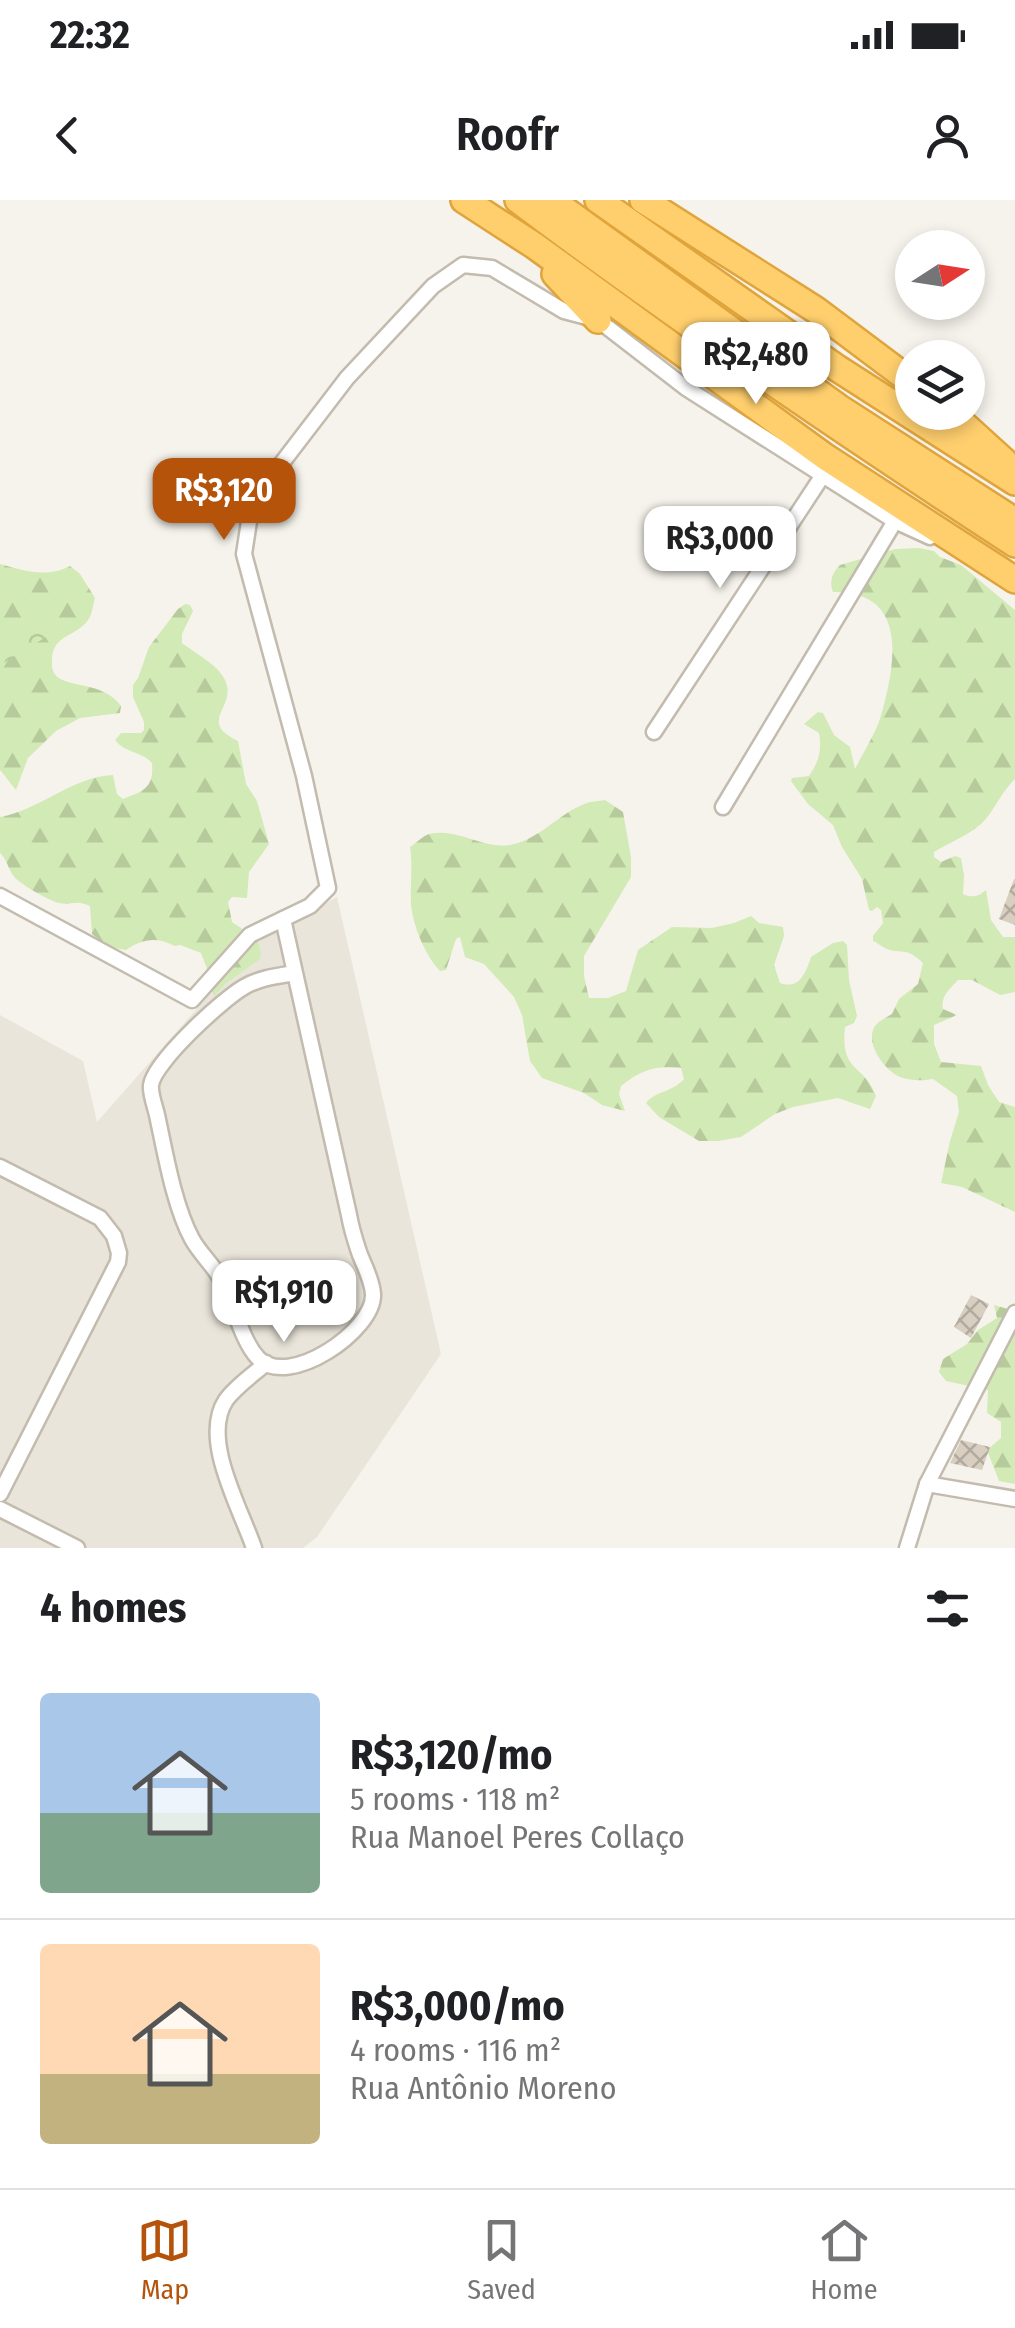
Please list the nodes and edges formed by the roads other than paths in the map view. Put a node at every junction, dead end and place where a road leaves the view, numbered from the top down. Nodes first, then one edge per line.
1 (464, 200) edge
2 (518, 200) edge
3 (551, 200) edge
4 (598, 200) edge
5 (642, 200) edge
6 (521, 237) junction
7 (570, 304) junction
8 (598, 320) joint
9 (895, 369) edge
10 (970, 430) edge
11 (1015, 470) edge
12 (823, 475) junction
13 (1015, 482) edge
14 (894, 521) junction
15 (1015, 521) edge
16 (1015, 544) edge
17 (1007, 574) edge
18 (654, 732) dead end
19 (723, 808) dead end
20 (0, 896) edge
21 (283, 919) junction
22 (295, 973) junction
23 (0, 1167) edge
24 (1015, 1314) edge
25 (266, 1363) junction
26 (927, 1484) junction
27 (0, 1494) edge
28 (1015, 1499) edge
29 (0, 1509) edge
30 (78, 1548) edge
31 (254, 1548) edge
32 (907, 1548) edge

1 - 6 highway
2 - 16 highway
3 - 15 highway
4 - 13 highway
5 - 9 highway
6 - 7 highway
6 - 17 highway
7 - 8 highway
7 - 21 street
8 - 12 street
10 - 11 highway
12 - 14 street
12 - 18 street
14 - 17 street
14 - 19 street
20 - 21 street
21 - 22 street
22 - 25 street
22 - 25 street
23 - 27 street
24 - 26 street
25 - 31 street
26 - 28 street
26 - 32 street
29 - 30 street

